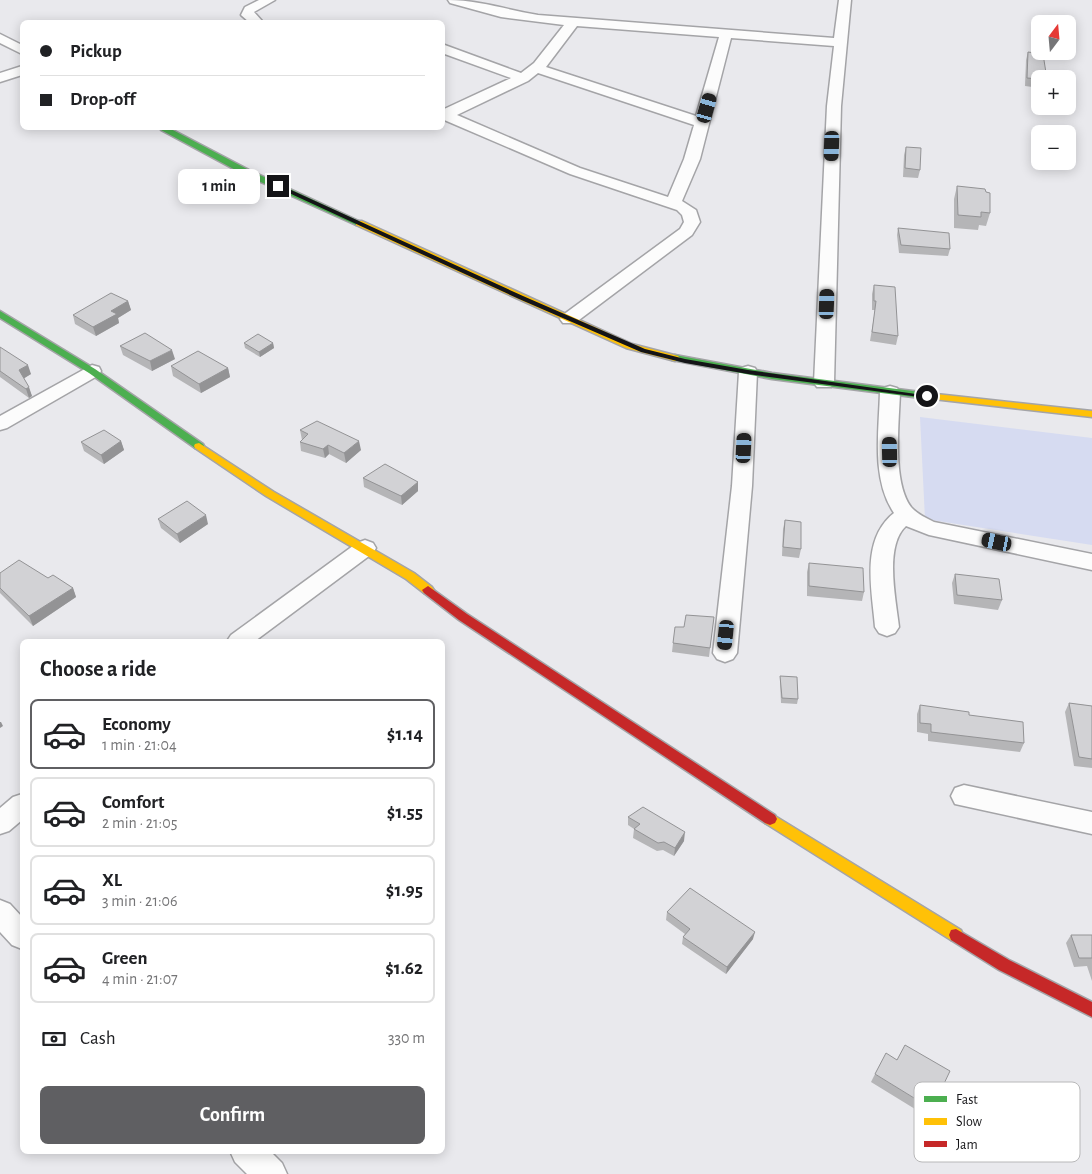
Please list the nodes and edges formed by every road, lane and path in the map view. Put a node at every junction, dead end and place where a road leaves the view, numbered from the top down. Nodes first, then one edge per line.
1 (269, 0) edge
2 (454, 0) edge
3 (845, 0) edge
4 (254, 20) edge
5 (573, 22) junction
6 (726, 34) junction
7 (0, 38) edge
8 (842, 43) junction
9 (20, 49) edge
10 (445, 49) edge
11 (536, 68) junction
12 (20, 71) edge
13 (0, 78) edge
14 (523, 78) junction
15 (445, 115) edge
16 (445, 115) edge
17 (702, 123) junction
18 (168, 130) edge
19 (673, 204) junction
20 (0, 314) edge
21 (569, 319) junction
22 (92, 371) junction
23 (748, 372) junction
24 (824, 383) junction
25 (890, 392) junction
26 (1092, 414) edge
27 (0, 424) edge
28 (905, 515) junction
29 (364, 548) junction
30 (1092, 562) edge
31 (887, 627) dead end
32 (242, 639) edge
33 (725, 653) dead end
34 (964, 796) dead end
35 (20, 807) edge
36 (0, 822) edge
37 (1092, 823) edge
38 (0, 913) edge
39 (20, 934) edge
40 (1092, 1010) edge
41 (249, 1154) edge
42 (271, 1174) edge

1 - 4 street
2 - 5 street
3 - 8 street
5 - 6 street
5 - 11 street
6 - 8 street
6 - 17 street
7 - 9 street
8 - 24 street
10 - 14 street
11 - 14 street
11 - 17 street
12 - 13 street
14 - 15 street
16 - 19 street
17 - 19 street
18 - 21 street
19 - 21 street
20 - 22 street
21 - 23 street
22 - 27 street
22 - 29 street
23 - 24 street
23 - 33 street
24 - 25 street
25 - 26 street
25 - 28 street
28 - 30 street
28 - 31 street
29 - 32 street
29 - 40 street
34 - 37 street
35 - 36 street
38 - 39 street
41 - 42 street

